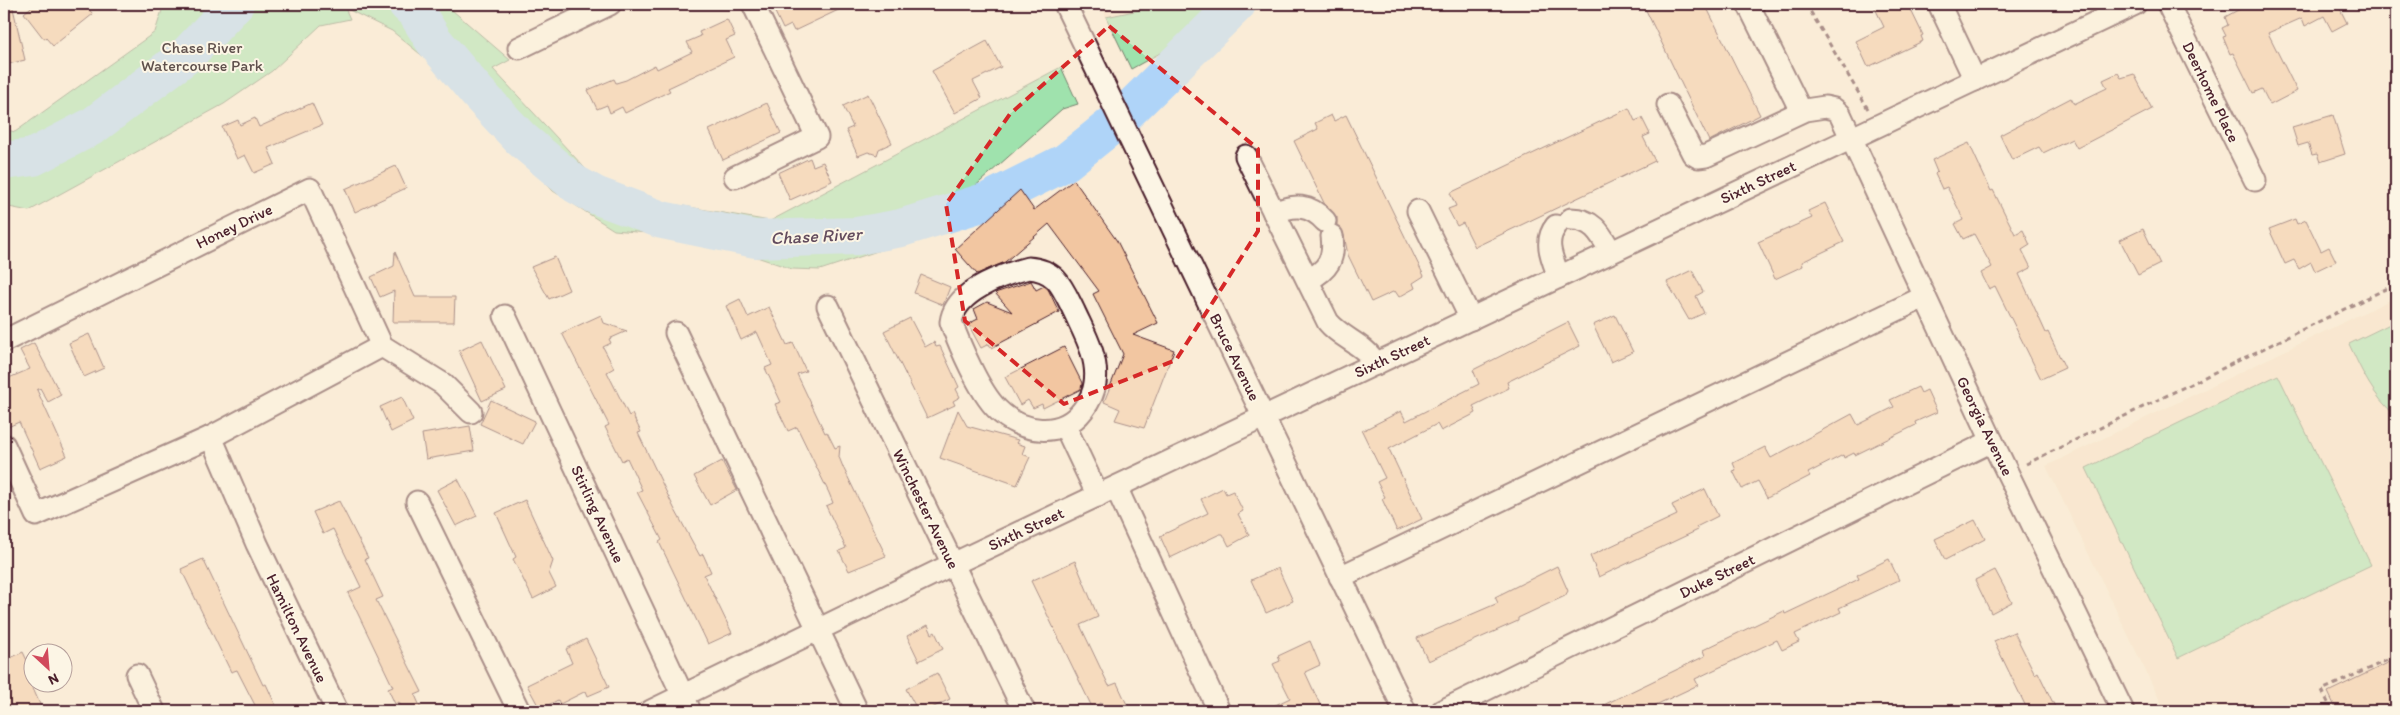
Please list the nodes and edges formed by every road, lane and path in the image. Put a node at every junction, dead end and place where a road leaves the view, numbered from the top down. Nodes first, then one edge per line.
1 (610, 4) edge
2 (754, 4) edge
3 (1065, 4) edge
4 (1748, 4) edge
5 (1806, 4) edge
6 (1938, 4) edge
7 (2134, 4) edge
8 (2168, 4) edge
9 (519, 48) dead end
10 (1975, 80) junction
11 (1668, 105) dead end
12 (1802, 111) junction
13 (1871, 114) dead end
14 (1852, 138) junction
15 (1246, 156) dead end
16 (735, 177) dead end
17 (2255, 180) dead end
18 (1418, 211) dead end
19 (1274, 213) junction
20 (1611, 252) junction
21 (1559, 277) junction
22 (1308, 280) junction
23 (2396, 284) edge
24 (1924, 297) junction
25 (828, 306) dead end
26 (505, 316) dead end
27 (1470, 319) junction
28 (676, 333) dead end
29 (4, 341) edge
30 (382, 346) junction
31 (1376, 364) junction
32 (471, 412) dead end
33 (1263, 417) junction
34 (1065, 426) junction
35 (211, 437) junction
36 (1992, 441) junction
37 (4, 445) edge
38 (2007, 473) junction
39 (1107, 491) junction
40 (417, 502) dead end
41 (953, 564) junction
42 (1340, 577) junction
43 (817, 630) junction
44 (2396, 656) edge
45 (137, 674) dead end
46 (686, 704) edge
47 (154, 711) edge
48 (337, 711) edge
49 (520, 711) edge
50 (651, 711) edge
51 (857, 711) edge
52 (1024, 711) edge
53 (1219, 711) edge
54 (1404, 711) edge
55 (1442, 711) edge
56 (2123, 711) edge
57 (2332, 711) edge

1 - 9 street
2 - 16 street
3 - 33 street, Bruce Avenue
4 - 12 street
5 - 13 path
6 - 10 street
7 - 10 street, Sixth Street
8 - 17 street, Deerhome Place
10 - 14 street, Sixth Street
11 - 12 street
12 - 14 street, Georgia Avenue
14 - 20 street, Sixth Street
14 - 24 street, Georgia Avenue
15 - 19 street
18 - 27 street
19 - 22 street
19 - 22 street
20 - 21 street, Sixth Street
20 - 21 street
21 - 27 street, Sixth Street
22 - 31 street
23 - 38 path
24 - 36 street, Georgia Avenue
24 - 42 street
25 - 41 street, Winchester Avenue
26 - 46 street, Stirling Avenue
27 - 31 street, Sixth Street
28 - 43 street
29 - 30 street, Honey Drive
30 - 32 street
30 - 35 street
31 - 33 street, Sixth Street
33 - 39 street, Sixth Street
33 - 42 street, Bruce Avenue
34 - 34 street
34 - 39 street
35 - 37 street
35 - 48 street, Hamilton Avenue
36 - 38 street, Georgia Avenue
36 - 55 street, Duke Street
38 - 56 street, Georgia Avenue
39 - 41 street, Sixth Street
39 - 53 street
40 - 49 street
41 - 43 street, Sixth Street
41 - 52 street, Winchester Avenue
42 - 54 street, Bruce Avenue
43 - 46 street, Sixth Street
43 - 51 street
44 - 57 path
45 - 47 street
46 - 50 street, Sixth Street

